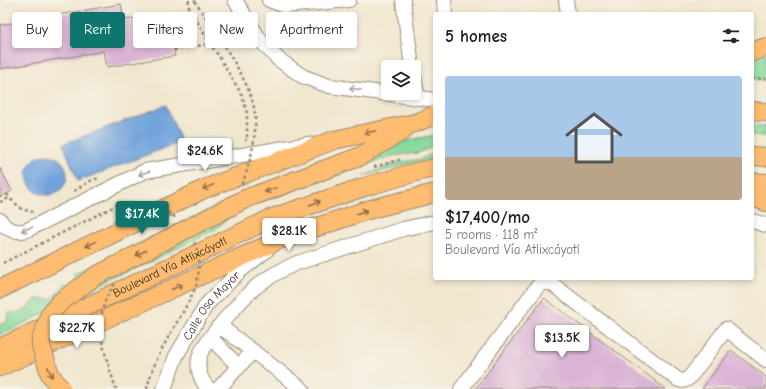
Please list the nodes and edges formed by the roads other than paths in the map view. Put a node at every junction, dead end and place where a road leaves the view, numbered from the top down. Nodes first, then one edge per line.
1 (235, 0) edge
2 (269, 0) edge
3 (349, 0) edge
4 (403, 0) edge
5 (444, 0) edge
6 (566, 0) edge
7 (445, 12) edge
8 (568, 12) edge
9 (766, 47) edge
10 (754, 51) edge
11 (411, 60) edge
12 (381, 93) edge
13 (421, 98) edge
14 (433, 100) edge
15 (754, 111) edge
16 (766, 112) edge
17 (433, 116) edge
18 (415, 123) junction
19 (334, 140) junction
20 (754, 156) edge
21 (766, 157) edge
22 (433, 168) edge
23 (754, 182) edge
24 (766, 183) edge
25 (433, 193) edge
26 (754, 197) edge
27 (766, 202) edge
28 (0, 220) edge
29 (433, 222) edge
30 (754, 222) edge
31 (766, 225) edge
32 (281, 240) junction
33 (0, 289) edge
34 (220, 326) junction
35 (211, 338) junction
36 (0, 348) edge
37 (253, 351) junction
38 (766, 360) edge
39 (0, 367) edge
40 (239, 367) junction
41 (166, 384) edge
42 (62, 389) edge
43 (178, 389) edge
44 (209, 389) edge
45 (218, 389) edge
46 (302, 389) edge
47 (461, 389) edge

12 -> 1 street
2 - 3 street
4 - 11 street
5 - 7 street
6 - 8 street
9 - 10 main road
13 - 14 street
15 - 16 main road
17 - 18 main road
18 -> 19 main road
18 -> 42 main road, bridge
19 -> 28 street
19 -> 33 main road
20 - 21 main road
36 -> 22 main road, Boulevard Vía Atlixcáyotl
23 - 24 main road
32 -> 25 main road
26 - 27 main road
29 - 34 street
30 - 31 street
39 -> 32 main road
32 - 41 street, Calle Osa Mayor
34 - 35 street
34 - 37 street
35 - 40 street
35 - 44 street
37 - 40 street
37 - 46 street
38 - 47 street
40 - 45 street
41 - 43 street

